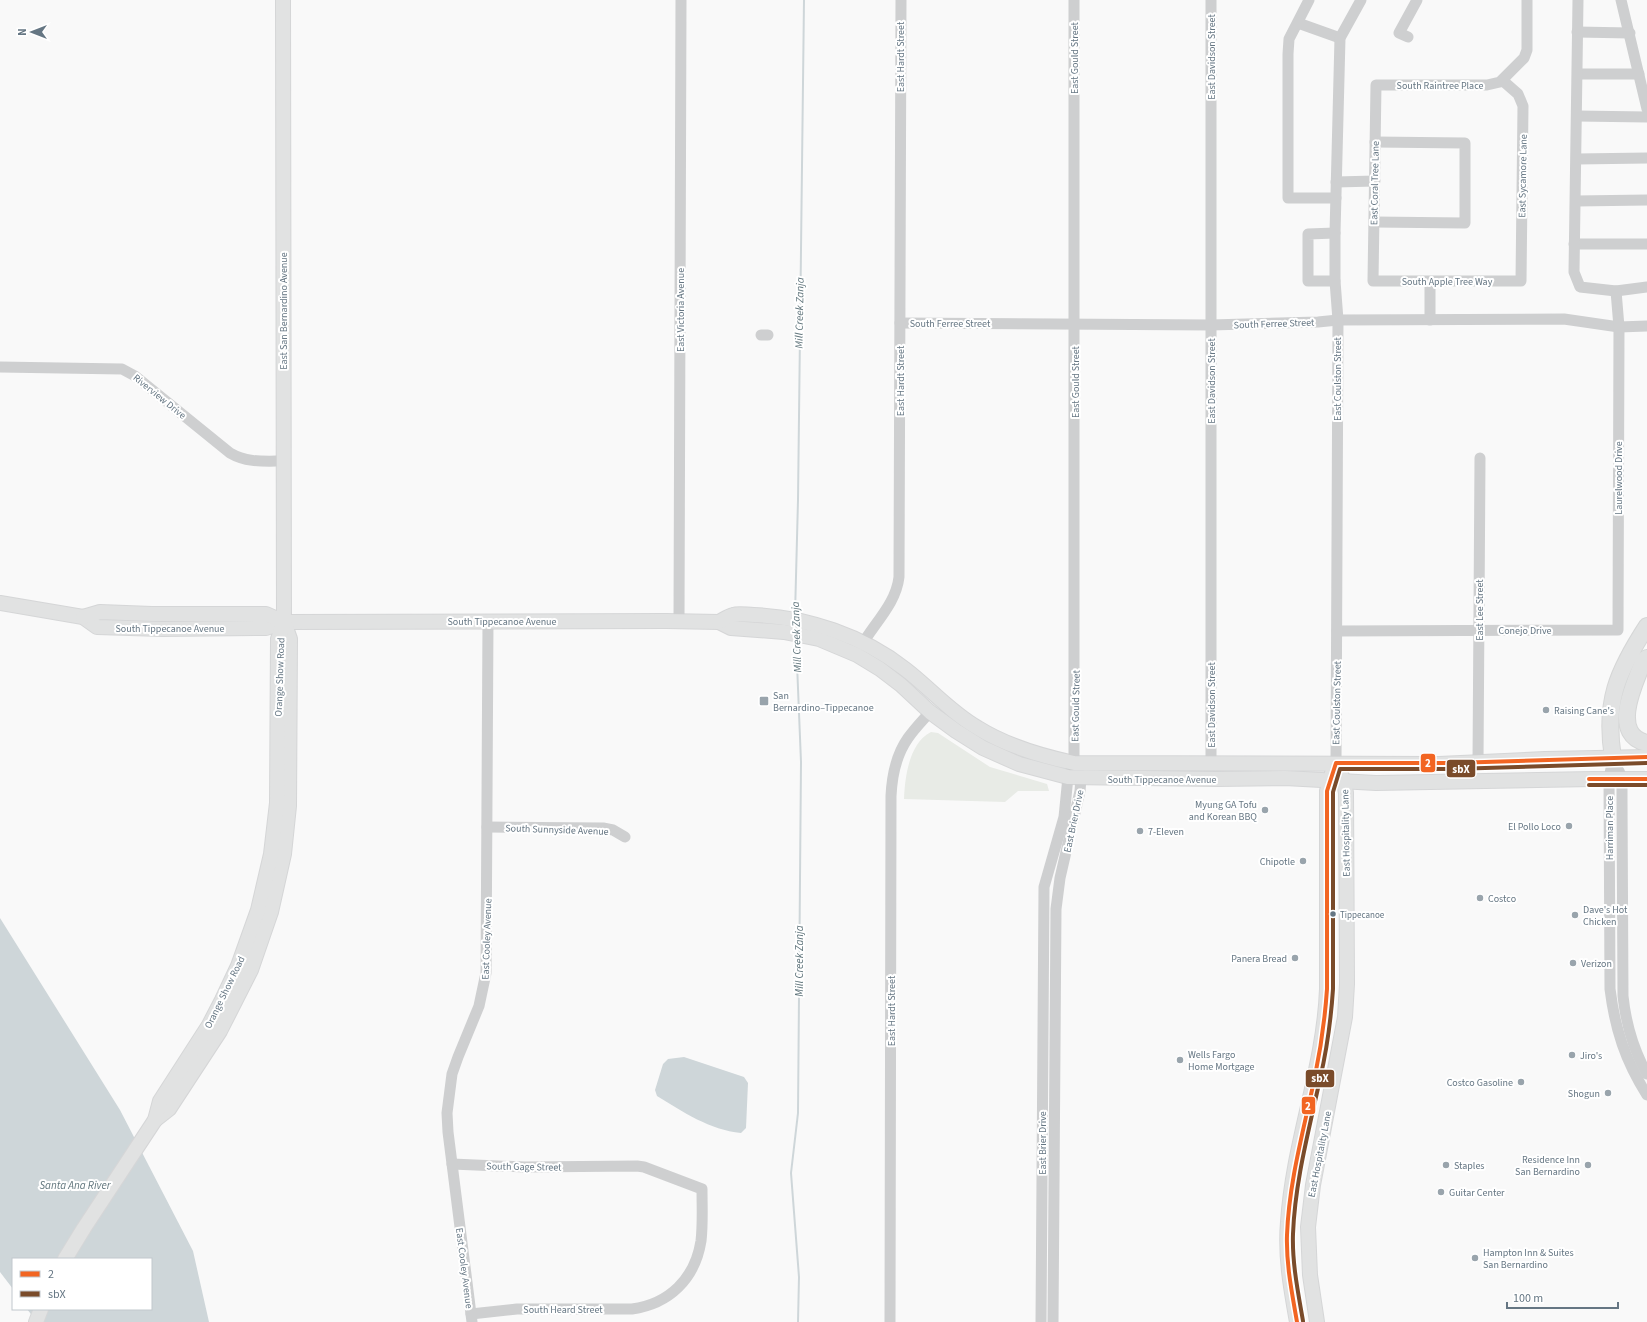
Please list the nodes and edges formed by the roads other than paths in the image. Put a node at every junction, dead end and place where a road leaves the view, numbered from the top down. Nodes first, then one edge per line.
1 (283, 0) edge
2 (681, 0) edge
3 (900, 0) edge
4 (1074, 0) edge
5 (1211, 0) edge
6 (1309, 0) edge
7 (1361, 0) edge
8 (1417, 0) edge
9 (1528, 0) edge
10 (1578, 0) edge
11 (1621, 0) edge
12 (1298, 23) junction
13 (1577, 32) junction
14 (1630, 33) junction
15 (1408, 37) dead end
16 (1340, 38) junction
17 (1578, 74) junction
18 (1639, 74) junction
19 (1502, 80) junction
20 (1376, 85) joint
21 (1647, 109) edge
22 (1578, 116) junction
23 (1647, 117) edge
24 (1375, 142) junction
25 (1647, 158) edge
26 (1577, 159) junction
27 (1375, 181) junction
28 (1336, 182) junction
29 (1336, 198) junction
30 (1647, 200) edge
31 (1576, 201) junction
32 (1374, 222) junction
33 (1335, 233) junction
34 (1574, 244) junction
35 (1647, 244) edge
36 (1335, 281) junction
37 (1374, 281) joint
38 (1521, 281) joint
39 (1430, 282) junction
40 (1647, 287) edge
41 (1616, 290) junction
42 (1338, 320) junction
43 (1430, 320) junction
44 (900, 323) junction
45 (1074, 323) junction
46 (1211, 325) junction
47 (1647, 326) edge
48 (1619, 327) junction
49 (0, 367) edge
50 (1480, 458) dead end
51 (284, 461) junction
52 (0, 603) edge
53 (488, 621) junction
54 (679, 621) junction
55 (284, 622) junction
56 (784, 625) junction
57 (1647, 626) edge
58 (1479, 630) junction
59 (1618, 630) joint
60 (1337, 631) junction
61 (860, 649) junction
62 (1647, 658) edge
63 (939, 700) junction
64 (930, 712) junction
65 (1647, 744) edge
66 (1647, 757) edge
67 (1613, 758) junction
68 (1478, 762) junction
69 (1074, 763) junction
70 (1211, 763) junction
71 (1336, 763) junction
72 (1075, 778) junction
73 (1616, 779) junction
74 (1647, 780) edge
75 (1330, 781) junction
76 (1344, 782) junction
77 (1460, 782) junction
78 (487, 827) junction
79 (625, 837) dead end
80 (1647, 1074) edge
81 (1647, 1095) edge
82 (452, 1164) junction
83 (66, 1258) edge
84 (654, 1304) joint
85 (41, 1310) edge
86 (471, 1318) edge
87 (36, 1322) edge
88 (890, 1322) edge
89 (1041, 1322) edge
90 (1053, 1322) edge
91 (1297, 1322) edge
92 (1317, 1322) edge

1 - 51 main road, East San Bernardino Avenue
2 - 54 street, East Victoria Avenue
3 - 44 street, East Hardt Street
4 - 45 street, East Gould Street
5 - 46 street, East Davidson Street
6 - 12 street
7 - 16 street, East Coulston Street
8 - 15 street
9 - 19 street
10 - 13 street
11 - 14 street
12 - 16 street
12 - 29 street
13 - 14 street
13 - 17 street
14 - 18 street
16 - 28 street, East Coulston Street
17 - 18 street
17 - 22 street
18 - 21 street
19 - 20 street, South Raintree Place
19 - 38 street, East Sycamore Lane
20 - 24 street, East Coral Tree Lane
22 - 23 street
22 - 26 street
24 - 27 street, East Coral Tree Lane
24 - 32 street
25 - 26 street
26 - 31 street
27 - 28 street
27 - 32 street, East Coral Tree Lane
28 - 29 street, East Coulston Street
29 - 33 street, East Coulston Street
30 - 31 street
31 - 34 street
32 - 37 street, East Coral Tree Lane
33 - 36 street, East Coulston Street
33 - 36 street
34 - 35 street
34 - 41 street
36 - 42 street, East Coulston Street
37 - 39 street, South Apple Tree Way
38 - 39 street, South Apple Tree Way
39 - 43 street
40 - 41 street
41 - 48 street, Laurelwood Drive
42 - 43 street, South Ferree Street
42 - 46 street, South Ferree Street
42 - 60 street, East Coulston Street
43 - 48 street, South Ferree Street
44 - 45 street, South Ferree Street
44 - 61 street, East Hardt Street
45 - 46 street, South Ferree Street
45 - 69 street, East Gould Street
46 - 70 street, East Davidson Street
47 - 48 street, South Ferree Street
48 - 59 street, Laurelwood Drive
49 - 51 street, Riverview Drive
50 - 58 street, East Lee Street
51 - 55 main road, East San Bernardino Avenue
52 - 55 main road, South Tippecanoe Avenue
53 - 54 main road, South Tippecanoe Avenue
53 - 55 main road, South Tippecanoe Avenue
53 - 78 street, East Cooley Avenue
54 - 56 main road, South Tippecanoe Avenue
55 - 83 main road, Orange Show Road
56 - 61 main road, South Tippecanoe Avenue
56 - 61 main road, South Tippecanoe Avenue
57 - 67 highway
58 - 59 street, Conejo Drive
58 - 60 street, Conejo Drive
58 - 68 street, East Lee Street
60 - 71 street, East Coulston Street
61 - 63 main road, South Tippecanoe Avenue
61 - 64 main road, South Tippecanoe Avenue
62 - 65 highway
63 - 64 main road
63 - 69 main road, South Tippecanoe Avenue
64 - 72 main road, South Tippecanoe Avenue
64 - 88 street, East Hardt Street
66 - 67 main road, South Tippecanoe Avenue
67 - 68 main road, South Tippecanoe Avenue
67 - 73 street, Harriman Place
68 - 71 main road, South Tippecanoe Avenue
68 - 77 main road
69 - 70 main road, South Tippecanoe Avenue
69 - 72 street, East Brier Drive
70 - 71 main road, South Tippecanoe Avenue
71 - 75 main road, East Hospitality Lane
71 - 76 main road, East Hospitality Lane
72 - 75 main road, South Tippecanoe Avenue
72 - 89 street, East Brier Drive
72 - 90 street, East Brier Drive
73 - 74 main road, South Tippecanoe Avenue
73 - 77 main road, South Tippecanoe Avenue
73 - 80 street, Harriman Place
73 - 81 street, Harriman Place
75 - 76 main road, South Tippecanoe Avenue
75 - 91 main road, East Hospitality Lane
76 - 77 main road, South Tippecanoe Avenue
76 - 92 main road, East Hospitality Lane
78 - 79 street, South Sunnyside Avenue
78 - 82 street, East Cooley Avenue
82 - 84 street, South Gage Street
82 - 86 street, East Cooley Avenue
84 - 86 street, South Heard Street
85 - 87 main road

